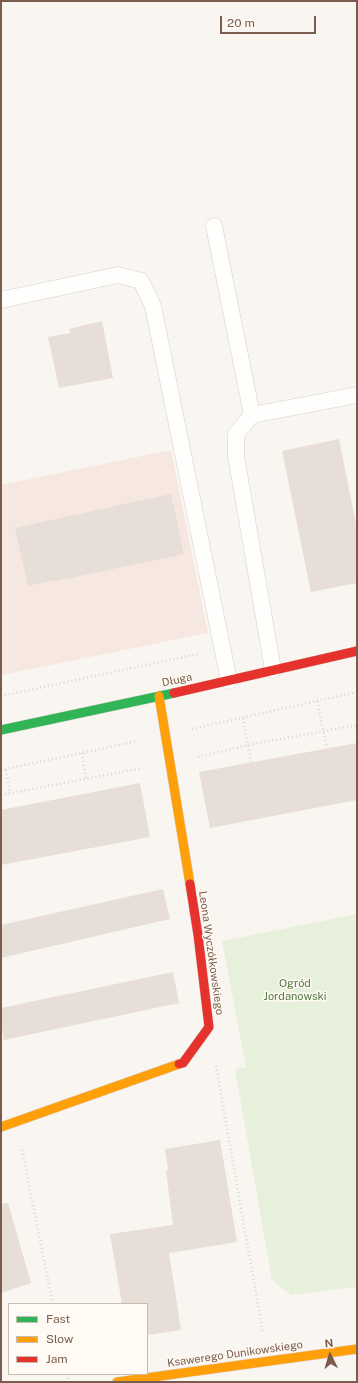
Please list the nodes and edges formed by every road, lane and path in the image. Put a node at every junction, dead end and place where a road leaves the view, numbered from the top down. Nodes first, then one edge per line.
1 (214, 226) dead end
2 (1, 300) edge
3 (357, 395) edge
4 (252, 415) junction
5 (223, 649) junction
6 (357, 651) edge
7 (274, 670) junction
8 (229, 681) junction
9 (1, 696) edge
10 (159, 696) junction
11 (317, 701) dead end
12 (243, 718) dead end
13 (357, 725) edge
14 (1, 730) edge
15 (323, 731) junction
16 (248, 745) junction
17 (327, 748) dead end
18 (82, 753) dead end
19 (251, 762) dead end
20 (170, 763) junction
21 (6, 770) dead end
22 (86, 779) junction
23 (10, 793) junction
24 (1, 795) edge
25 (222, 1102) dead end
26 (1, 1127) edge
27 (22, 1152) dead end
28 (53, 1303) edge
29 (357, 1349) edge
30 (268, 1362) junction
31 (117, 1382) edge

1 - 4 lane
2 - 5 lane
3 - 4 lane
4 - 7 lane
5 - 8 lane
5 - 9 path
6 - 7 street, Długa
7 - 8 street, Długa
8 - 10 street, Długa
10 - 14 street, Długa
10 - 20 street, Leona Wyczółkowskiego
11 - 15 path
12 - 16 path
13 - 15 path
15 - 16 path
15 - 17 path
16 - 19 path
16 - 20 path
18 - 22 path
20 - 22 path
20 - 26 street, Leona Wyczółkowskiego
21 - 23 path
22 - 23 path
23 - 24 path
25 - 30 path
27 - 28 path
29 - 30 street, Ksawerego Dunikowskiego
30 - 31 street, Ksawerego Dunikowskiego

